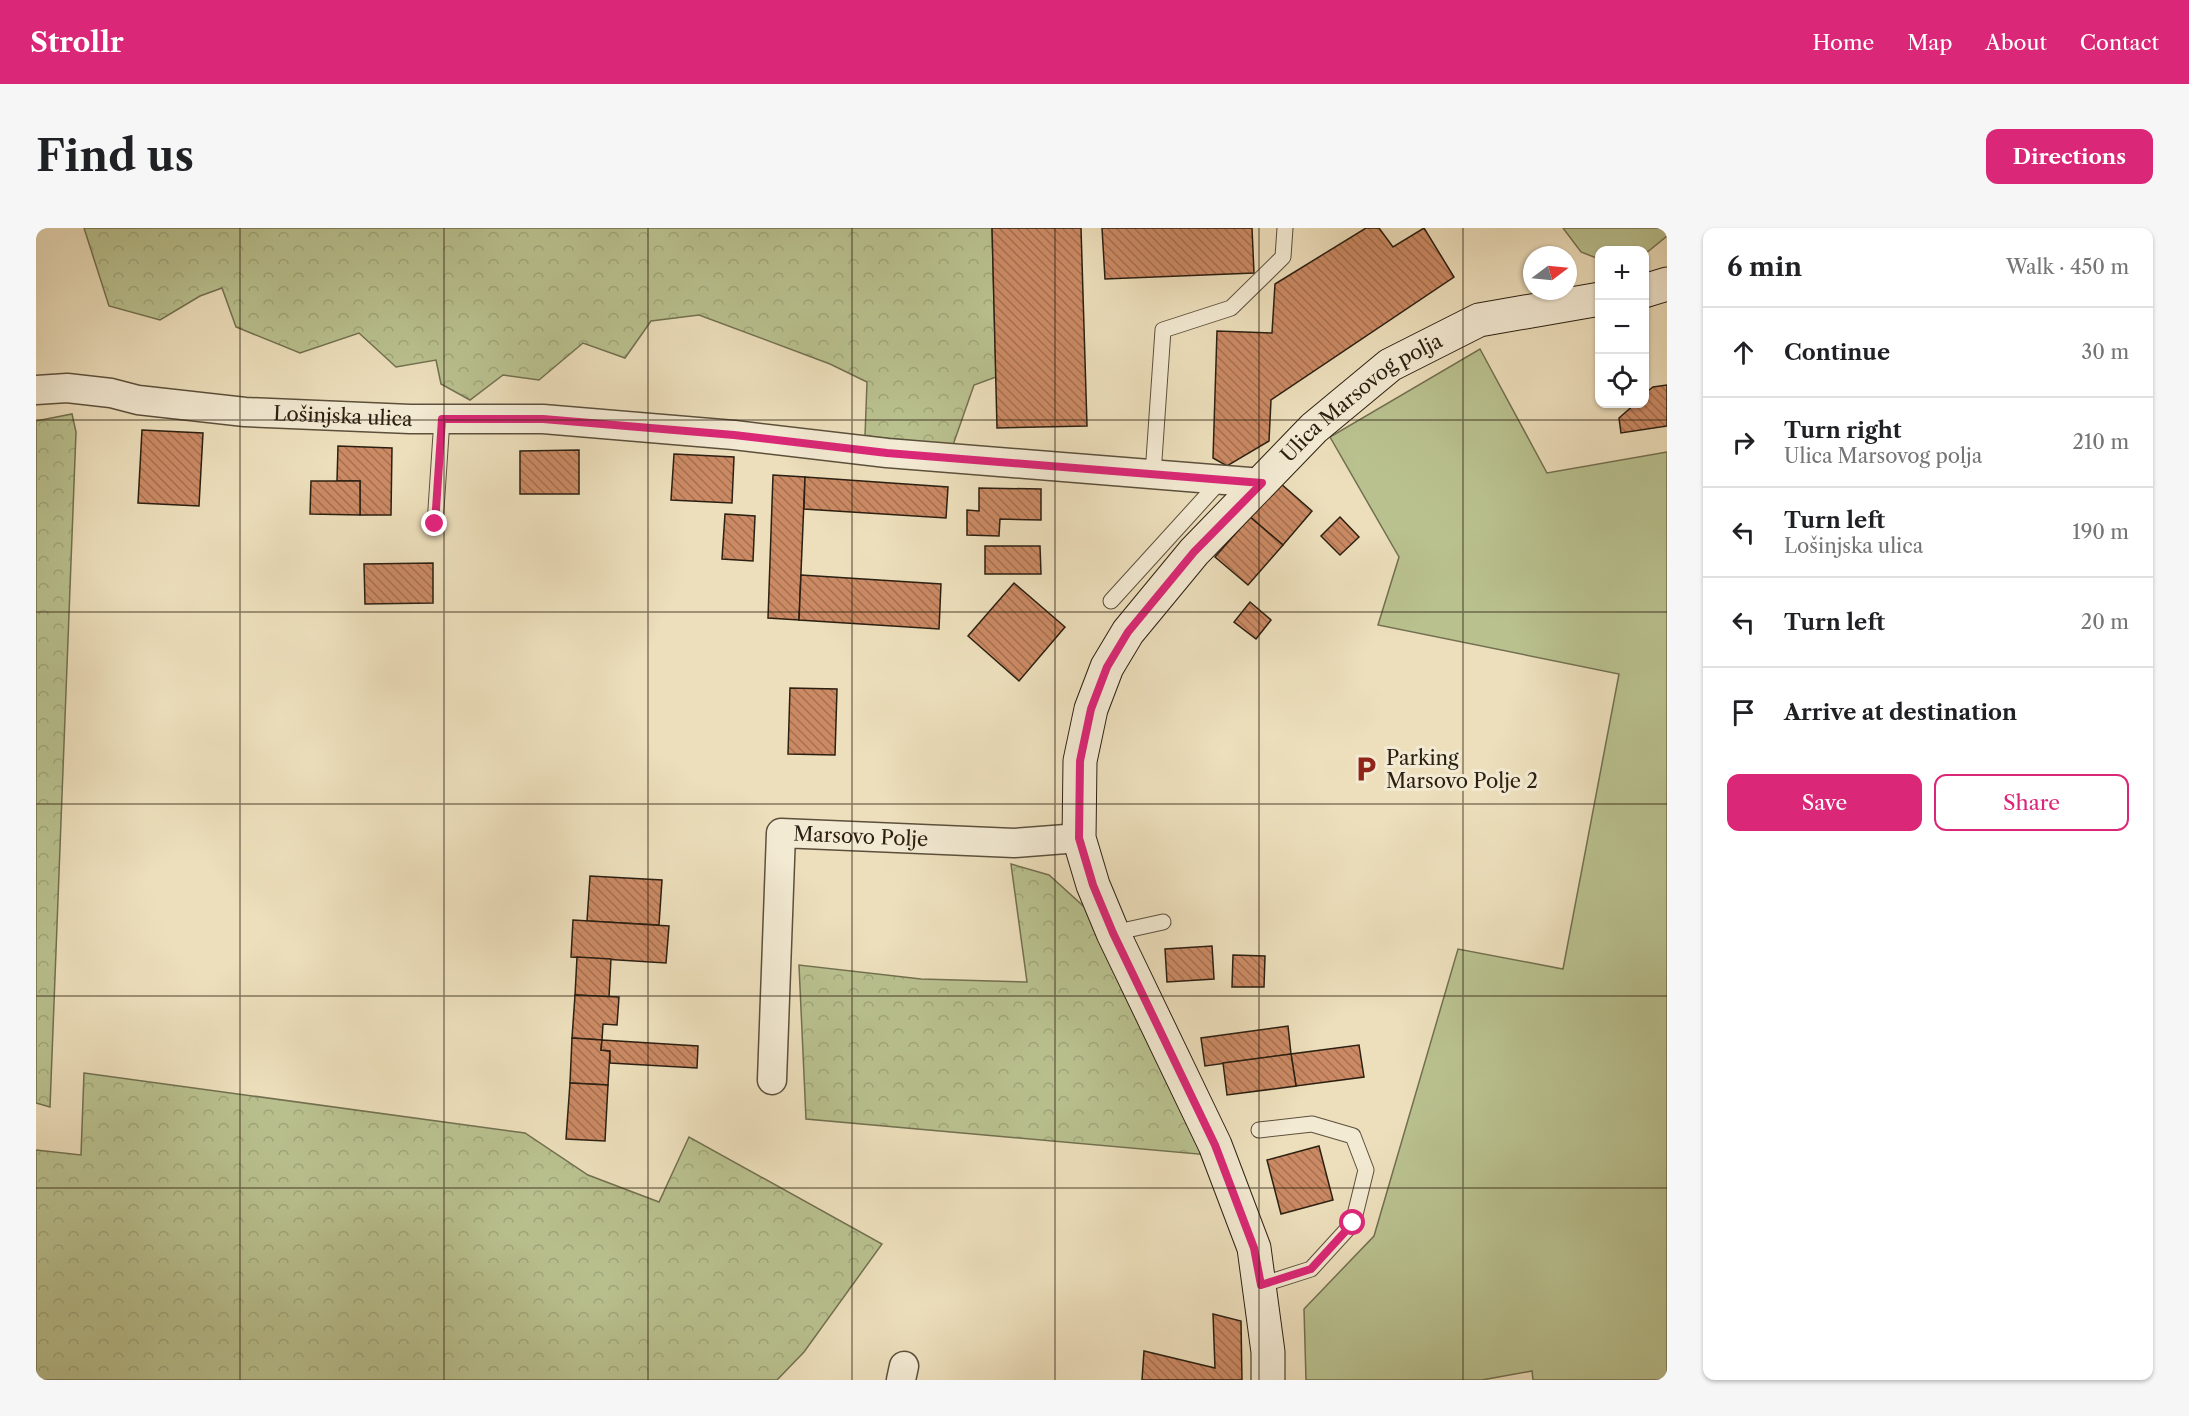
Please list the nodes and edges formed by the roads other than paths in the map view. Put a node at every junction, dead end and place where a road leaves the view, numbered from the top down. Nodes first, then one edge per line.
1 (1284, 228) edge
2 (1667, 284) edge
3 (1649, 289) edge
4 (1595, 300) edge
5 (36, 390) edge
6 (442, 419) junction
7 (1153, 474) junction
8 (1221, 480) junction
9 (1262, 483) junction
10 (435, 524) dead end
11 (1111, 601) dead end
12 (1079, 838) junction
13 (1163, 921) dead end
14 (1113, 933) junction
15 (772, 1080) dead end
16 (1259, 1130) dead end
17 (1261, 1285) junction
18 (1268, 1380) edge

1 - 7 lane
2 - 3 main road
4 - 9 main road, Ulica Marsovog polja
5 - 6 street, Lošinjska ulica
6 - 7 street, Lošinjska ulica
6 - 10 lane
7 - 8 street, Lošinjska ulica
8 - 9 street, Lošinjska ulica
8 - 11 lane
9 - 12 main road, Ulica Marsovog polja
12 - 14 main road, Ulica Marsovog polja
12 - 15 street, Marsovo Polje
13 - 14 lane
14 - 17 main road, Ulica Marsovog polja
16 - 17 lane
17 - 18 main road, Ulica Marsovog polja

